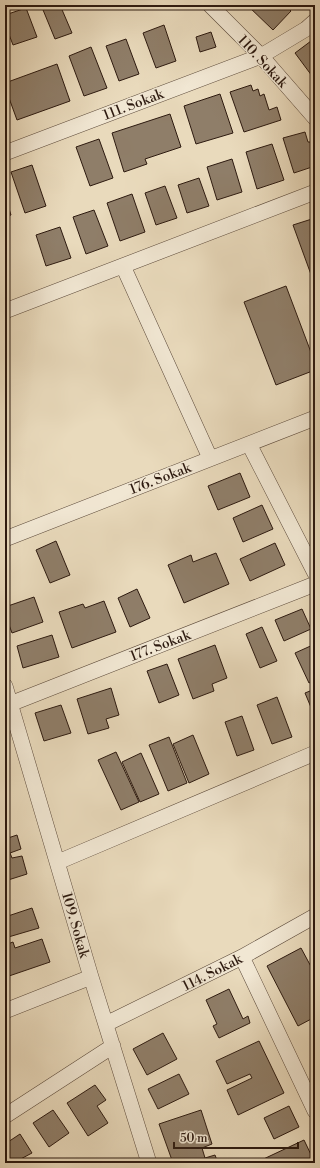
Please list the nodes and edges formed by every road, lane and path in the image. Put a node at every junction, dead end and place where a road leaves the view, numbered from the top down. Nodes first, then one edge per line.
1 (210, 5) edge
2 (315, 21) edge
3 (261, 56) junction
4 (315, 118) edge
5 (5, 153) edge
6 (315, 192) edge
7 (123, 266) junction
8 (5, 311) edge
9 (314, 419) edge
10 (249, 444) junction
11 (210, 458) junction
12 (5, 539) edge
13 (315, 573) edge
14 (315, 584) edge
15 (5, 686) edge
16 (8, 704) edge
17 (315, 753) edge
18 (58, 862) junction
19 (315, 916) edge
20 (242, 957) junction
21 (91, 977) junction
22 (5, 1011) edge
23 (106, 1024) junction
24 (113, 1046) junction
25 (315, 1112) edge
26 (5, 1116) edge
27 (149, 1163) edge

1 - 3 street, 110. Sokak
2 - 3 street, 111. Sokak
3 - 4 street, 110. Sokak
3 - 5 street, 111. Sokak
6 - 7 street
7 - 8 street
7 - 11 street
9 - 10 street, 176. Sokak
10 - 11 street, 176. Sokak
10 - 13 street
11 - 12 street, 176. Sokak
14 - 16 street, 177. Sokak
15 - 16 street, 109. Sokak
16 - 18 street, 109. Sokak
17 - 18 street
18 - 21 street, 109. Sokak
19 - 20 street, 114. Sokak
20 - 23 street, 114. Sokak
20 - 25 street
21 - 22 street
21 - 23 street, 109. Sokak
23 - 24 street, 109. Sokak
24 - 26 street
24 - 27 street, 109. Sokak

